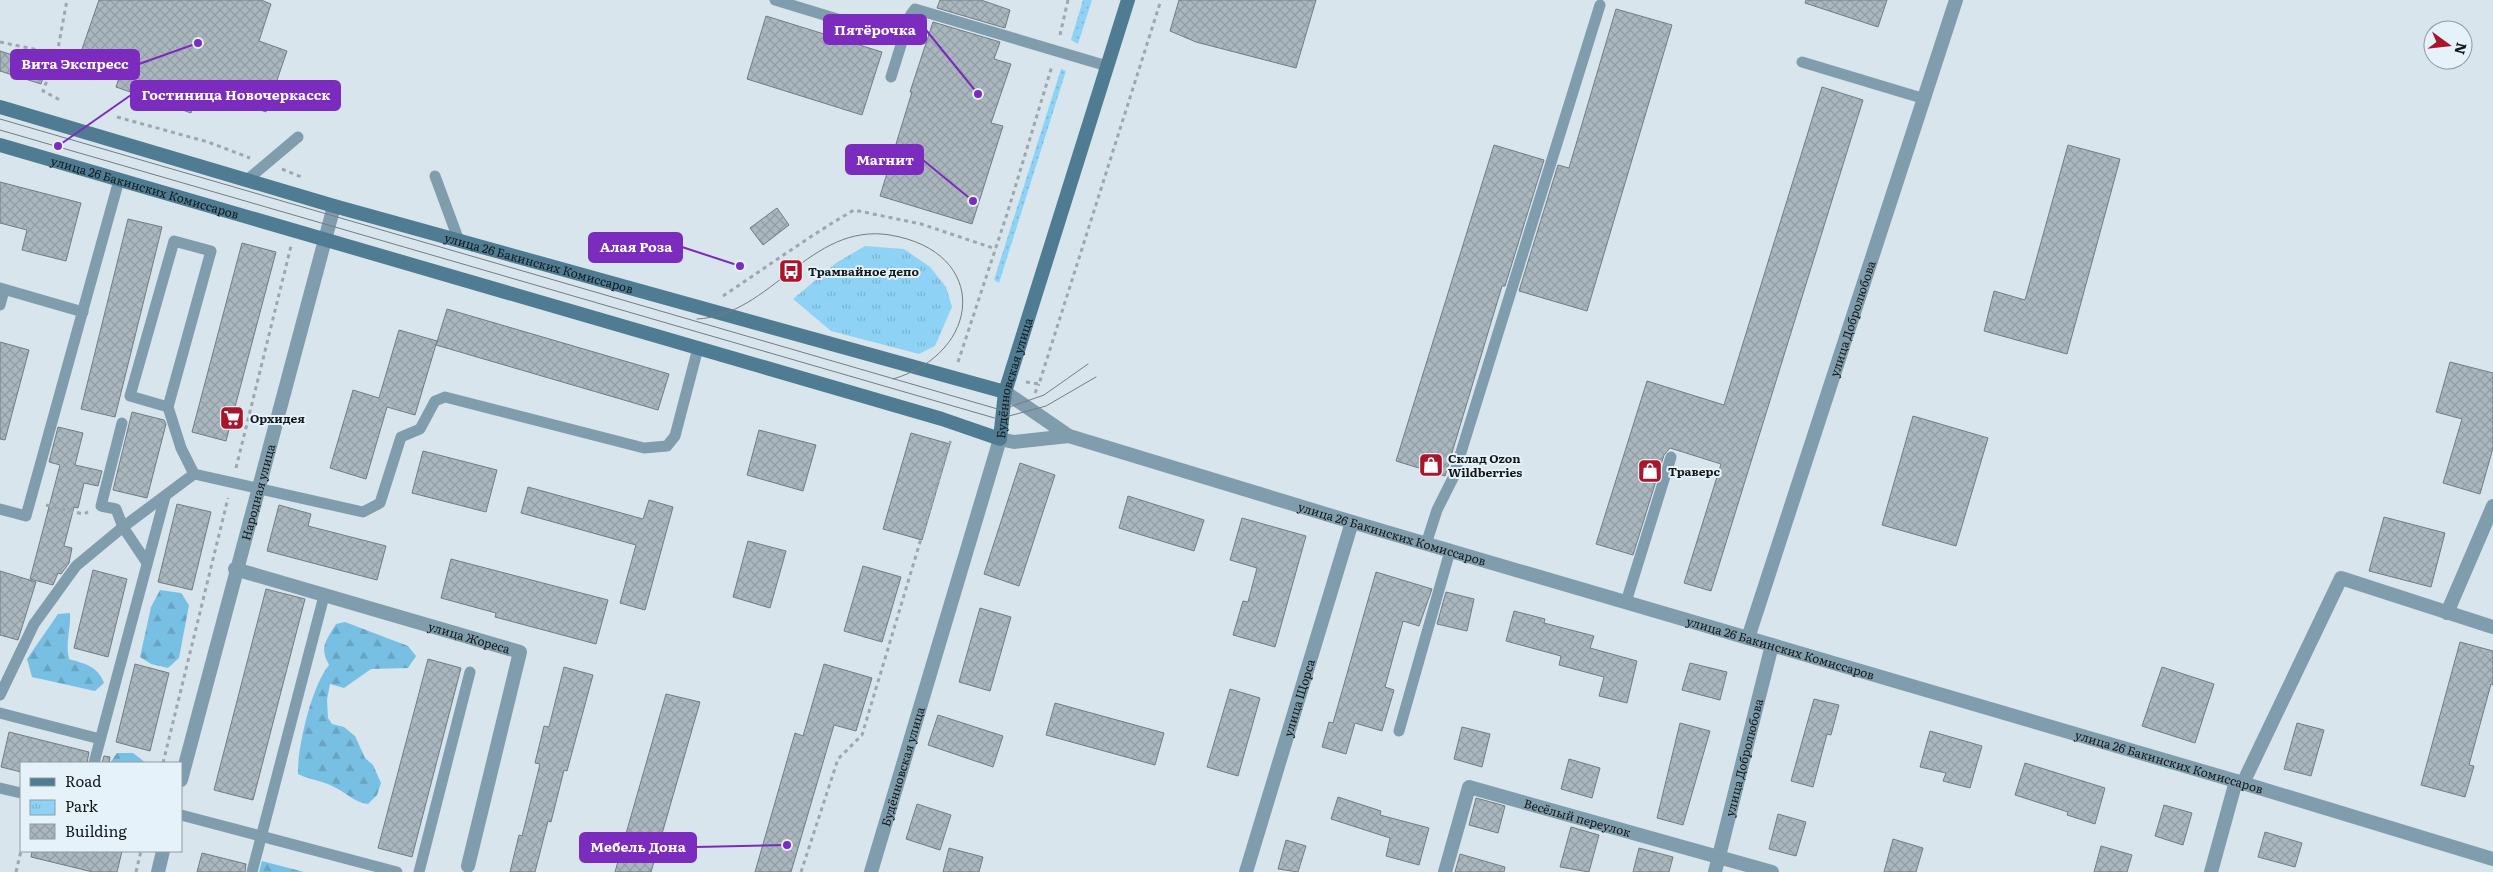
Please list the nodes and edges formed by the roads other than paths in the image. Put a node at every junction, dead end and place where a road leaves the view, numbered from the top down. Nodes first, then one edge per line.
1 (776, 0) edge
2 (1128, 0) edge
3 (1956, 0) edge
4 (1600, 5) dead end
5 (903, 39) junction
6 (1802, 62) dead end
7 (1107, 66) junction
8 (891, 77) dead end
9 (1925, 99) junction
10 (0, 107) edge
11 (298, 137) dead end
12 (0, 145) edge
13 (435, 176) dead end
14 (119, 180) junction
15 (247, 180) junction
16 (334, 206) junction
17 (324, 240) junction
18 (458, 241) junction
19 (2, 289) edge
20 (0, 305) edge
21 (82, 312) junction
22 (698, 348) junction
23 (1007, 385) junction
24 (168, 407) junction
25 (122, 423) dead end
26 (1069, 436) junction
27 (1000, 439) junction
28 (1671, 458) dead end
29 (194, 474) junction
30 (258, 488) junction
31 (165, 497) junction
32 (2493, 506) edge
33 (0, 509) edge
34 (1352, 522) junction
35 (123, 527) junction
36 (1426, 544) junction
37 (1450, 551) junction
38 (147, 563) junction
39 (236, 569) junction
40 (324, 596) junction
41 (1626, 602) junction
42 (2447, 613) junction
43 (2493, 627) edge
44 (1748, 638) junction
45 (1772, 645) junction
46 (470, 672) dead end
47 (0, 695) edge
48 (0, 713) edge
49 (1399, 731) dead end
50 (100, 739) junction
51 (94, 762) edge
52 (182, 776) edge
53 (2239, 782) junction
54 (0, 788) edge
55 (20, 793) edge
56 (182, 815) edge
57 (262, 835) junction
58 (163, 852) edge
59 (1719, 856) junction
60 (2493, 859) edge
61 (468, 866) dead end
62 (158, 872) edge
63 (252, 872) edge
64 (397, 872) edge
65 (419, 872) edge
66 (871, 872) edge
67 (1246, 872) edge
68 (1445, 872) edge
69 (1715, 872) edge
70 (1772, 872) edge
71 (2211, 872) edge

1 - 5 lane
2 - 7 main road, Будённовская улица
3 - 9 street, улица Добролюбова
4 - 36 lane
5 - 7 lane
5 - 8 lane
6 - 9 lane
7 - 23 main road, Будённовская улица
9 - 44 street, улица Добролюбова
10 - 15 main road, улица 26 Бакинских Комиссаров
11 - 15 lane
12 - 14 main road, улица 26 Бакинских Комиссаров
13 - 18 lane
14 - 17 main road, улица 26 Бакинских Комиссаров
14 - 21 lane
15 - 16 main road, улица 26 Бакинских Комиссаров
16 - 17 street, Народная улица
16 - 18 main road, улица 26 Бакинских Комиссаров
17 - 22 main road, улица 26 Бакинских Комиссаров
17 - 30 street, Народная улица
18 - 23 main road, улица 26 Бакинских Комиссаров
19 - 20 lane
19 - 21 lane
21 - 33 lane
22 - 27 main road, улица 26 Бакинских Комиссаров
22 - 30 lane
23 - 26 street, улица 26 Бакинских Комиссаров
23 - 27 main road, Будённовская улица
24 - 24 lane
24 - 29 lane
25 - 35 lane
26 - 27 street, улица 26 Бакинских Комиссаров
26 - 34 street, улица 26 Бакинских Комиссаров
27 - 66 street, Будённовская улица
28 - 41 lane
29 - 30 lane
29 - 31 lane
30 - 39 street, Народная улица
31 - 35 lane
31 - 38 lane
32 - 42 street
34 - 36 street, улица 26 Бакинских Комиссаров
34 - 67 street, улица Щорса
35 - 38 lane
35 - 47 lane
36 - 37 street, улица 26 Бакинских Комиссаров
37 - 41 street, улица 26 Бакинских Комиссаров
37 - 49 lane
38 - 50 lane
39 - 40 street, улица Жореса
39 - 52 street, Народная улица
40 - 57 lane
40 - 61 street, улица Жореса
41 - 44 street, улица 26 Бакинских Комиссаров
42 - 43 street
42 - 53 street
44 - 45 street, улица 26 Бакинских Комиссаров
45 - 53 street, улица 26 Бакинских Комиссаров
45 - 59 street, улица Добролюбова
46 - 65 lane
48 - 50 lane
50 - 51 lane
53 - 60 street, улица 26 Бакинских Комиссаров
53 - 71 street
54 - 55 lane
56 - 57 lane
57 - 63 lane
57 - 64 lane
58 - 62 street
59 - 68 street, Весёлый переулок
59 - 69 street, улица Добролюбова
59 - 70 street, Весёлый переулок

